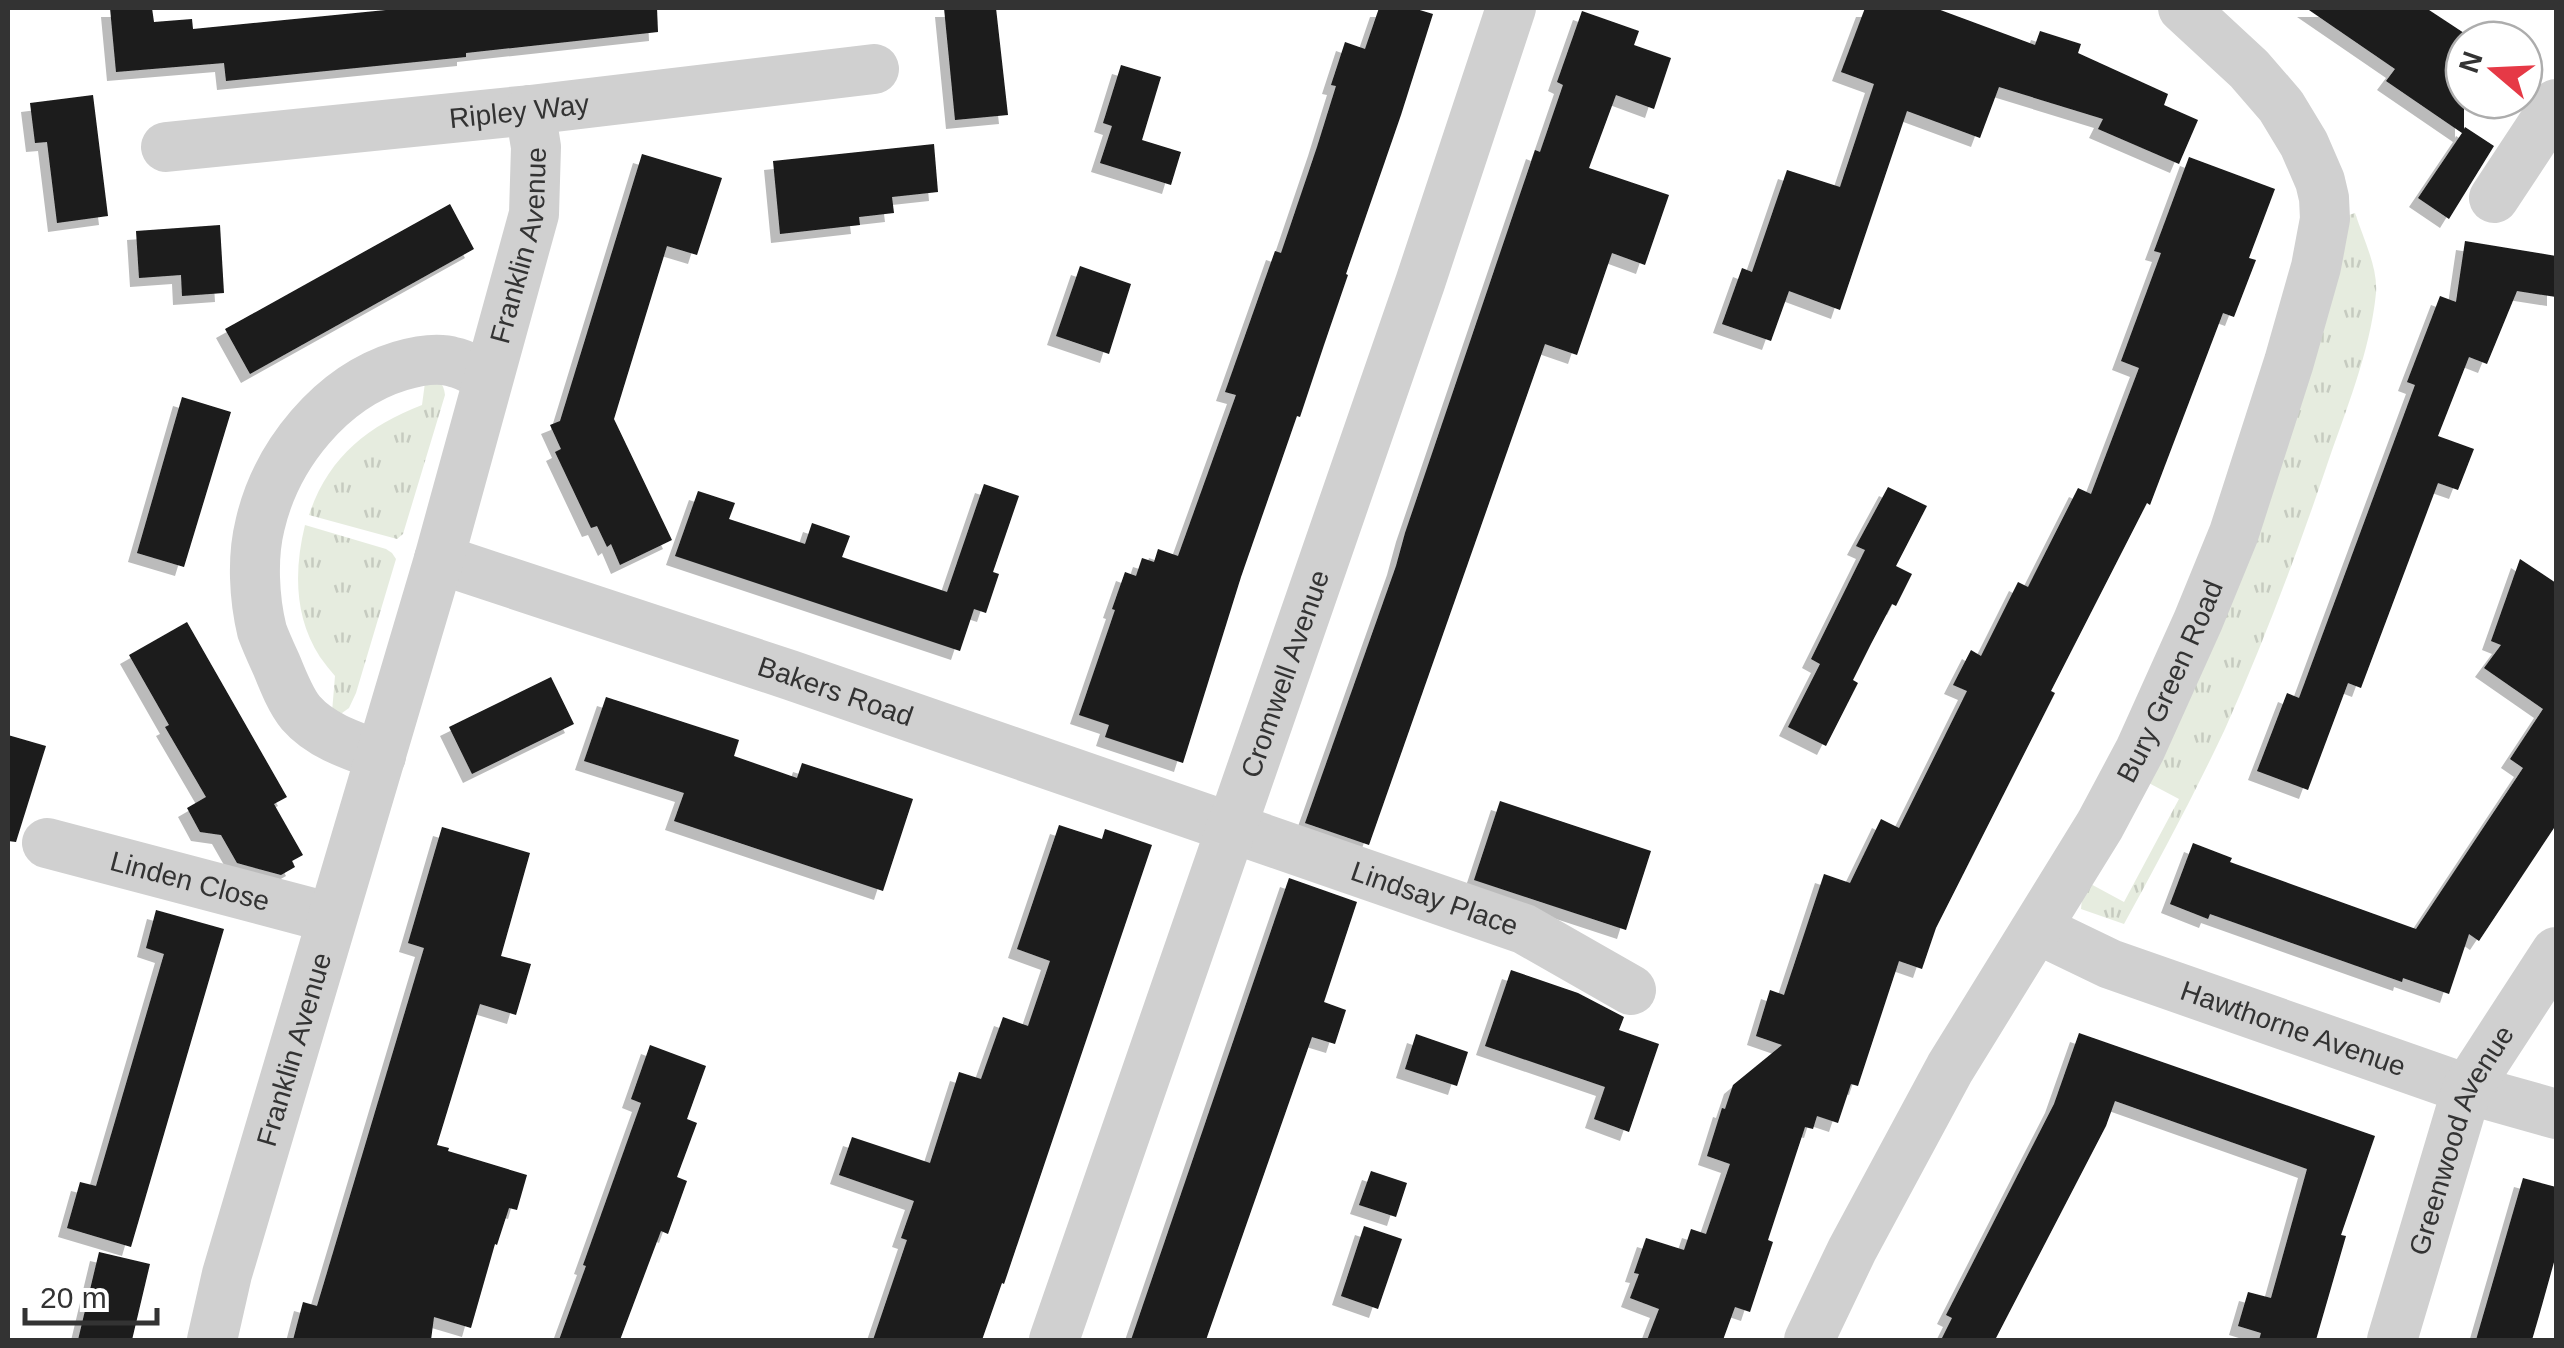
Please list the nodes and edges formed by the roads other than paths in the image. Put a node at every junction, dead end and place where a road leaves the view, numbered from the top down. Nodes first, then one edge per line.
1 (1512, 8) edge
2 (2183, 8) edge
3 (874, 69) dead end
4 (2556, 104) edge
5 (530, 110) junction
6 (166, 148) dead end
7 (2494, 198) dead end
8 (488, 377) junction
9 (439, 559) junction
10 (381, 756) junction
11 (1232, 828) junction
12 (47, 844) dead end
13 (331, 918) junction
14 (2039, 926) junction
15 (2556, 952) edge
16 (1631, 990) dead end
17 (2467, 1089) junction
18 (2556, 1114) edge
19 (212, 1340) edge
20 (1054, 1340) edge
21 (1809, 1340) edge
22 (2392, 1340) edge

1 - 11 street, Cromwell Avenue
2 - 14 street, Bury Green Road
3 - 5 street, Ripley Way
4 - 7 street
5 - 6 street, Ripley Way
5 - 8 street, Franklin Avenue
8 - 9 street, Franklin Avenue
8 - 10 street, Franklin Avenue
9 - 10 street, Franklin Avenue
9 - 11 street, Bakers Road
10 - 13 street, Franklin Avenue
11 - 16 street, Lindsay Place
11 - 20 street, Cromwell Avenue
12 - 13 street, Linden Close
13 - 19 street, Franklin Avenue
14 - 17 street, Hawthorne Avenue
14 - 21 street, Bury Green Road
15 - 17 street, Greenwood Avenue
17 - 18 street, Hawthorne Avenue
17 - 22 street, Greenwood Avenue

